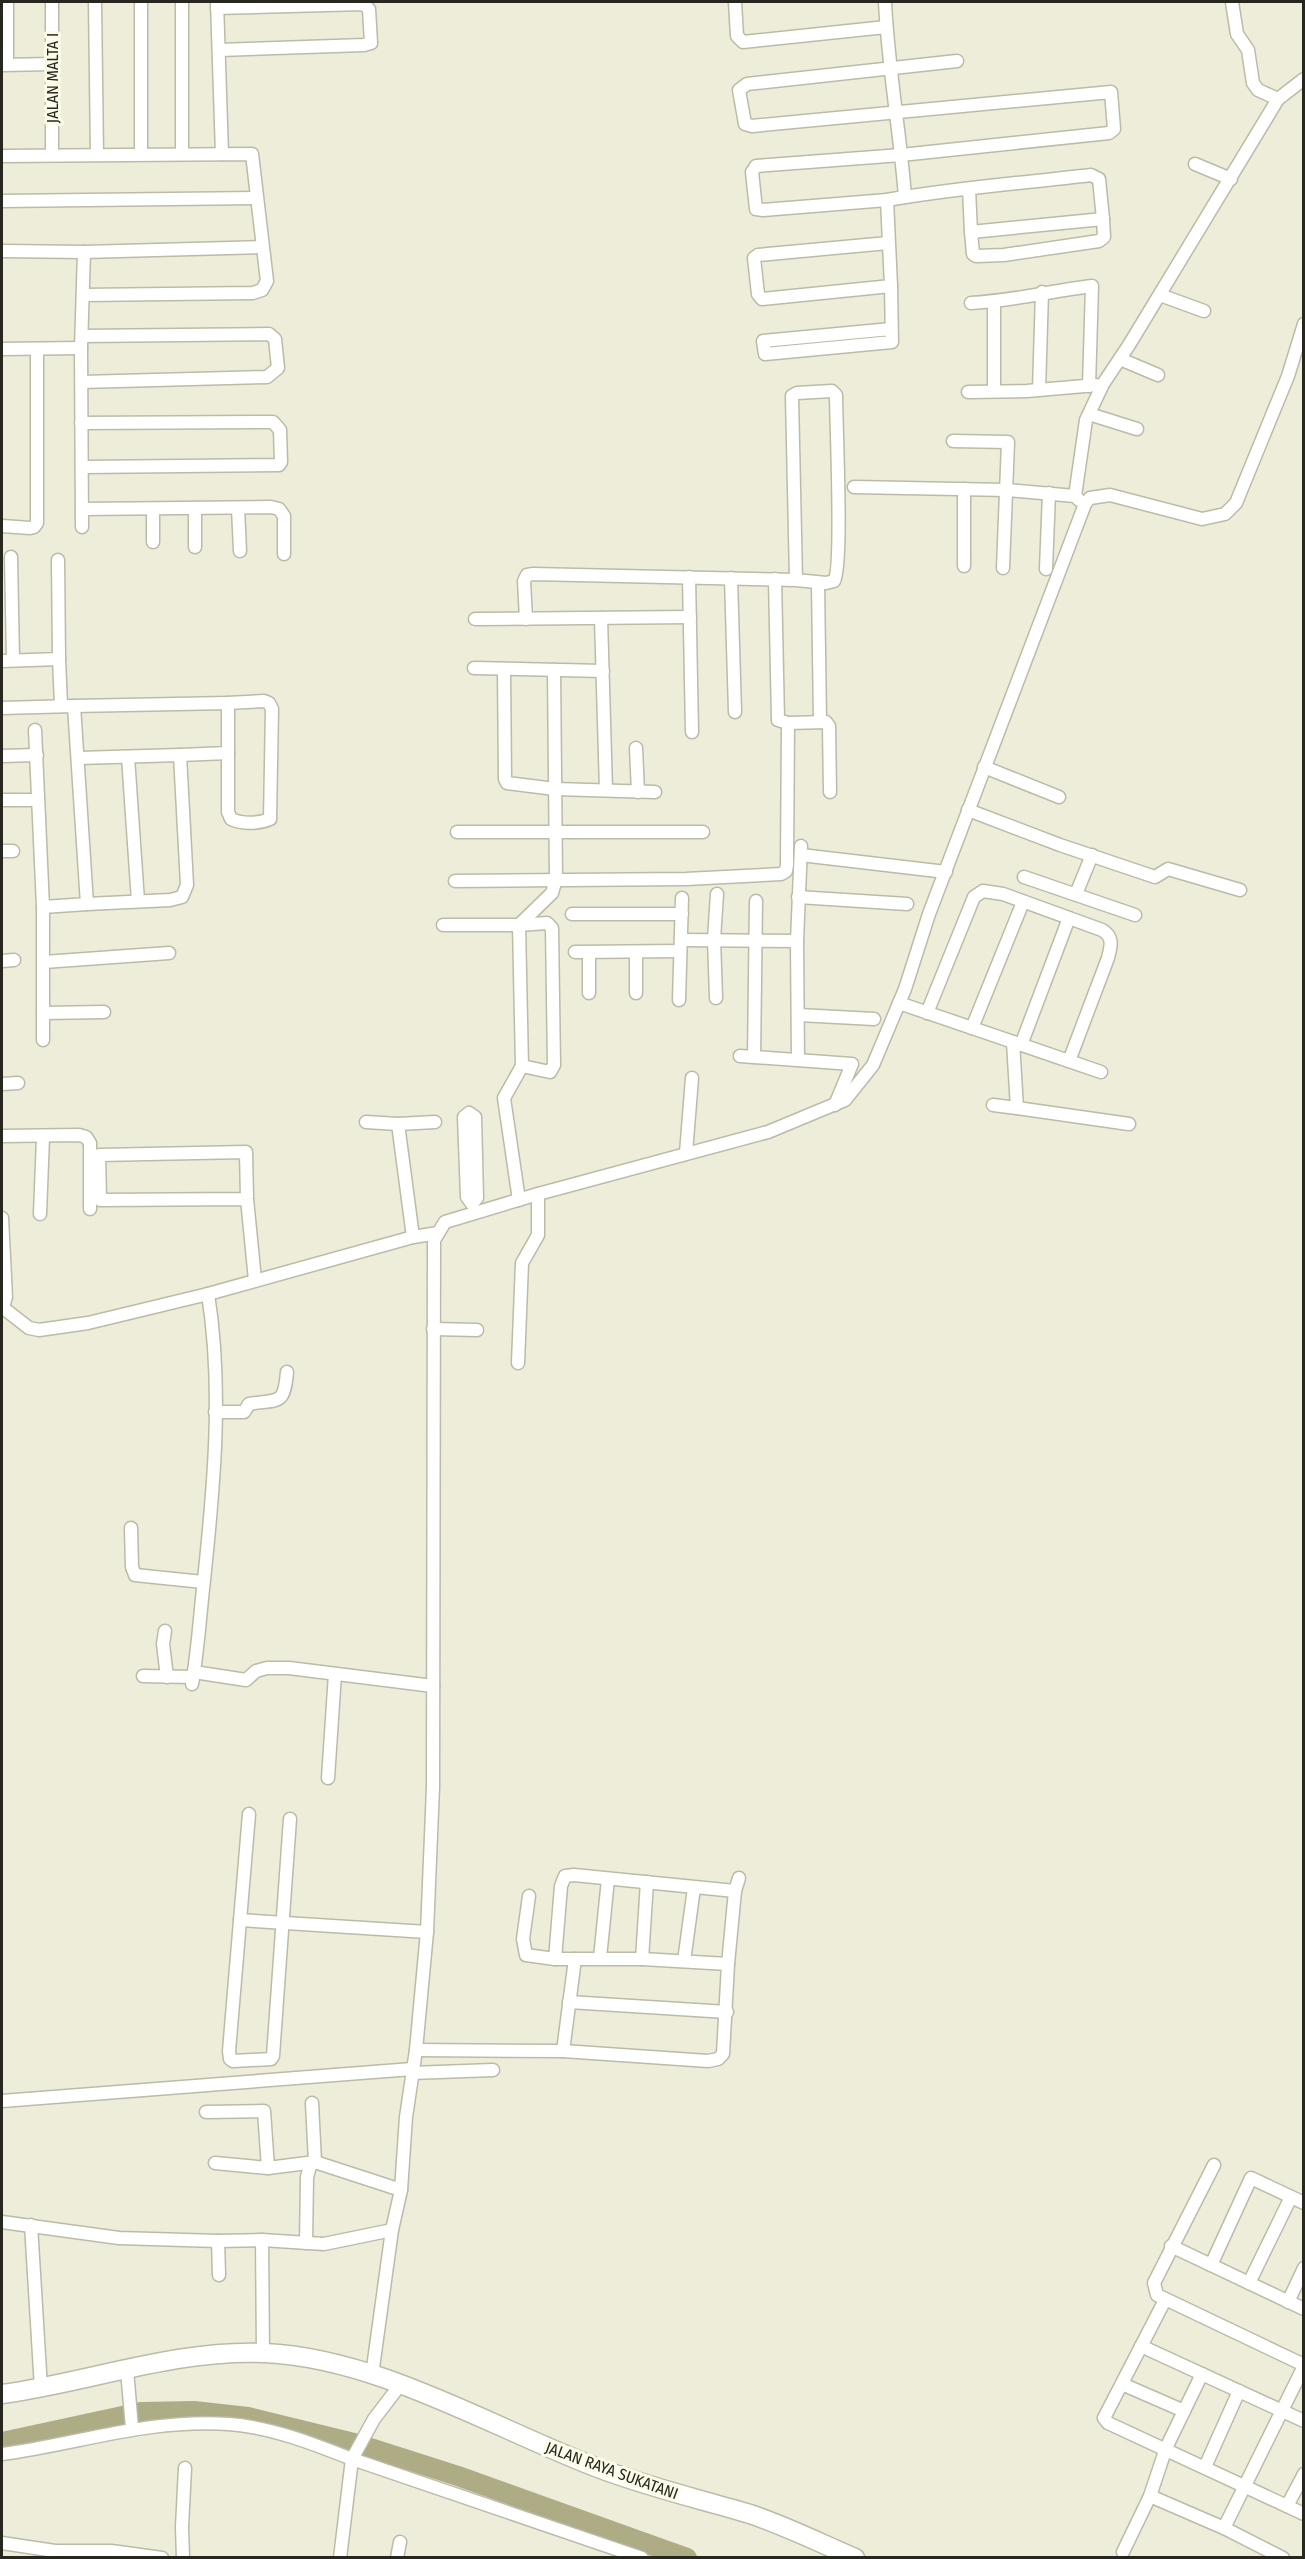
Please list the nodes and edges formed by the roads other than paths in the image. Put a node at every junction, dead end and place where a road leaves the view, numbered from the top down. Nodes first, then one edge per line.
1 (7, 2) edge
2 (52, 2) edge
3 (95, 2) edge
4 (141, 2) edge
5 (182, 2) edge
6 (735, 2) edge
7 (885, 2) edge
8 (1232, 2) edge
9 (217, 5) edge
10 (886, 27) junction
11 (219, 50) junction
12 (957, 61) dead end
13 (4, 64) edge
14 (52, 64) junction
15 (889, 68) junction
16 (1304, 79) edge
17 (1278, 99) junction
18 (897, 111) junction
19 (141, 154) junction
20 (182, 154) junction
21 (222, 154) junction
22 (52, 155) junction
23 (96, 155) junction
24 (902, 155) junction
25 (2, 156) edge
26 (1195, 164) dead end
27 (1231, 179) junction
28 (969, 189) junction
29 (904, 197) junction
30 (257, 198) junction
31 (887, 200) junction
32 (2, 201) edge
33 (1103, 219) junction
34 (971, 232) junction
35 (888, 243) junction
36 (262, 247) junction
37 (2, 251) edge
38 (84, 252) junction
39 (891, 286) junction
40 (1042, 292) junction
41 (1160, 294) junction
42 (83, 295) junction
43 (994, 302) junction
44 (971, 303) dead end
45 (1204, 311) dead end
46 (1304, 324) edge
47 (891, 329) junction
48 (82, 342) junction
49 (37, 348) junction
50 (2, 349) edge
51 (1120, 359) junction
52 (1158, 375) dead end
53 (82, 382) junction
54 (1103, 384) junction
55 (1089, 386) junction
56 (994, 390) junction
57 (1039, 390) junction
58 (968, 392) dead end
59 (1089, 414) junction
60 (81, 423) junction
61 (1137, 429) dead end
62 (953, 441) dead end
63 (83, 467) junction
64 (854, 487) dead end
65 (964, 489) junction
66 (1007, 490) junction
67 (1049, 493) junction
68 (1075, 496) junction
69 (1085, 504) junction
70 (195, 508) junction
71 (238, 508) junction
72 (82, 509) junction
73 (153, 509) junction
74 (2, 526) edge
75 (82, 527) dead end
76 (153, 542) dead end
77 (195, 547) dead end
78 (240, 551) dead end
79 (284, 554) dead end
80 (11, 557) dead end
81 (58, 560) dead end
82 (964, 566) dead end
83 (1003, 568) dead end
84 (1046, 569) dead end
85 (689, 577) junction
86 (731, 578) junction
87 (775, 579) junction
88 (796, 580) junction
89 (818, 583) junction
90 (690, 617) junction
91 (526, 618) junction
92 (601, 618) junction
93 (475, 619) dead end
94 (59, 659) junction
95 (7, 660) edge
96 (474, 668) dead end
97 (504, 669) junction
98 (554, 670) junction
99 (603, 670) junction
100 (228, 703) junction
101 (61, 705) junction
102 (74, 706) junction
103 (2, 708) edge
104 (735, 712) dead end
105 (820, 722) junction
106 (788, 723) junction
107 (35, 730) dead end
108 (692, 732) dead end
109 (636, 748) dead end
110 (228, 753) junction
111 (37, 755) junction
112 (180, 755) junction
113 (2, 756) edge
114 (128, 757) junction
115 (79, 758) junction
116 (984, 767) junction
117 (555, 789) junction
118 (606, 790) junction
119 (638, 792) junction
120 (655, 792) dead end
121 (830, 792) dead end
122 (1059, 796) dead end
123 (2, 800) edge
124 (37, 800) junction
125 (968, 810) junction
126 (556, 831) junction
127 (457, 832) dead end
128 (703, 832) dead end
129 (1092, 855) junction
130 (946, 872) junction
131 (1024, 877) dead end
132 (556, 879) junction
133 (455, 881) dead end
134 (1240, 890) dead end
135 (717, 894) dead end
136 (1076, 894) junction
137 (798, 897) junction
138 (682, 898) dead end
139 (138, 900) junction
140 (756, 901) dead end
141 (1023, 902) junction
142 (87, 904) junction
143 (907, 904) dead end
144 (43, 907) junction
145 (572, 914) dead end
146 (682, 914) junction
147 (1135, 915) dead end
148 (1069, 918) junction
149 (443, 925) dead end
150 (519, 926) junction
151 (714, 939) junction
152 (755, 939) junction
153 (798, 941) junction
154 (681, 946) junction
155 (575, 952) dead end
156 (169, 953) dead end
157 (589, 953) junction
158 (636, 953) junction
159 (44, 962) junction
160 (589, 993) dead end
161 (636, 993) dead end
162 (716, 998) dead end
163 (679, 1000) dead end
164 (899, 1003) junction
165 (104, 1012) dead end
166 (43, 1013) junction
167 (927, 1013) junction
168 (799, 1015) junction
169 (874, 1019) dead end
170 (972, 1028) junction
171 (43, 1040) dead end
172 (1017, 1043) junction
173 (740, 1056) dead end
174 (754, 1057) junction
175 (798, 1060) junction
176 (1069, 1061) junction
177 (522, 1066) junction
178 (1101, 1072) dead end
179 (692, 1078) dead end
180 (18, 1083) dead end
181 (2, 1084) edge
182 (835, 1105) junction
183 (993, 1106) dead end
184 (1017, 1108) junction
185 (366, 1122) dead end
186 (435, 1122) dead end
187 (398, 1124) junction
188 (1129, 1124) dead end
189 (2, 1136) edge
190 (43, 1137) junction
191 (686, 1153) junction
192 (538, 1194) junction
193 (246, 1199) junction
194 (519, 1200) junction
195 (90, 1209) dead end
196 (473, 1209) junction
197 (40, 1215) dead end
198 (2, 1226) edge
199 (438, 1233) junction
200 (413, 1237) junction
201 (255, 1280) junction
202 (208, 1294) junction
203 (2, 1307) edge
204 (433, 1329) junction
205 (477, 1330) dead end
206 (518, 1363) dead end
207 (287, 1372) dead end
208 (215, 1412) junction
209 (131, 1528) dead end
210 (203, 1582) junction
211 (165, 1631) dead end
212 (335, 1674) junction
213 (143, 1676) dead end
214 (167, 1677) junction
215 (193, 1677) junction
216 (433, 1686) junction
217 (328, 1778) dead end
218 (249, 1814) dead end
219 (290, 1819) dead end
220 (608, 1879) junction
221 (647, 1882) junction
222 (694, 1888) junction
223 (529, 1896) dead end
224 (240, 1920) junction
225 (284, 1923) junction
226 (428, 1932) junction
227 (600, 1958) junction
228 (555, 1959) junction
229 (575, 1959) junction
230 (642, 1959) junction
231 (684, 1961) junction
232 (728, 1964) junction
233 (569, 2002) junction
234 (727, 2012) junction
235 (416, 2050) junction
236 (563, 2051) junction
237 (493, 2070) dead end
238 (412, 2071) junction
239 (2, 2101) edge
240 (312, 2103) dead end
241 (206, 2112) dead end
242 (313, 2162) junction
243 (215, 2163) dead end
244 (1214, 2165) dead end
245 (268, 2168) junction
246 (401, 2190) junction
247 (1291, 2197) junction
248 (1304, 2203) edge
249 (2, 2222) edge
250 (31, 2224) junction
251 (392, 2230) junction
252 (262, 2240) junction
253 (218, 2241) junction
254 (306, 2243) junction
255 (1172, 2246) junction
256 (1211, 2265) junction
257 (1304, 2268) edge
258 (219, 2275) dead end
259 (1249, 2283) junction
260 (1165, 2300) junction
261 (1288, 2302) junction
262 (1304, 2309) edge
263 (1141, 2346) junction
264 (263, 2353) junction
265 (1304, 2365) edge
266 (127, 2370) junction
267 (1202, 2374) junction
268 (372, 2375) junction
269 (1122, 2384) junction
270 (400, 2385) junction
271 (41, 2388) junction
272 (1239, 2391) junction
273 (2, 2394) edge
274 (1184, 2410) junction
275 (1282, 2411) junction
276 (1304, 2421) edge
277 (132, 2426) junction
278 (1166, 2448) junction
279 (2, 2454) edge
280 (354, 2455) junction
281 (1205, 2467) junction
282 (185, 2468) dead end
283 (1304, 2474) edge
284 (1245, 2486) junction
285 (1150, 2496) junction
286 (1287, 2506) junction
287 (1304, 2514) edge
288 (1224, 2528) junction
289 (400, 2542) dead end
290 (2, 2543) edge
291 (1124, 2552) dead end
292 (162, 2558) edge
293 (183, 2558) edge
294 (340, 2558) edge
295 (397, 2558) edge
296 (642, 2558) edge
297 (855, 2558) edge
298 (1283, 2558) edge

1 - 13 street
2 - 14 street, JALAN MALTA I
3 - 23 street
4 - 19 street
5 - 20 street
6 - 10 street
7 - 10 street
8 - 17 street
9 - 11 street
9 - 11 street
10 - 15 street
11 - 21 street
12 - 15 street
13 - 14 street
14 - 22 street, JALAN MALTA I
15 - 18 street
15 - 18 street
16 - 17 street
17 - 27 street
18 - 24 street
18 - 24 street
19 - 20 street
19 - 23 street
20 - 21 street
21 - 30 street
22 - 23 street
22 - 25 street
24 - 29 street
24 - 31 street
26 - 27 street
27 - 41 street
28 - 29 street
28 - 33 street
28 - 34 street
29 - 31 street
30 - 32 street
30 - 36 street
31 - 35 street
33 - 34 street
33 - 34 street
35 - 39 street
35 - 39 street
36 - 38 street
36 - 42 street
37 - 38 street
38 - 42 street
39 - 47 street
40 - 43 street
40 - 55 street
40 - 57 street
41 - 45 street
41 - 51 street
42 - 48 street
43 - 44 street
43 - 56 street
46 - 69 street
47 - 47 street
48 - 49 street
48 - 53 street
48 - 53 street
49 - 50 street
49 - 74 street
51 - 52 street
51 - 54 street
53 - 60 street
54 - 55 street
54 - 59 street
55 - 57 street
56 - 57 street
56 - 58 street
59 - 61 street
59 - 68 street
60 - 63 street
60 - 63 street
62 - 66 street
63 - 72 street
64 - 65 street
65 - 66 street
65 - 82 street
66 - 67 street
66 - 83 street
67 - 68 street
67 - 84 street
68 - 69 street
69 - 116 street
70 - 71 street
70 - 73 street
70 - 77 street
71 - 78 street
71 - 79 street
72 - 73 street
72 - 75 street
73 - 76 street
80 - 95 street
81 - 94 street
85 - 86 street
85 - 90 street
85 - 91 street
86 - 87 street
86 - 104 street
87 - 88 street
87 - 106 street
88 - 89 street
88 - 89 street
89 - 105 street
90 - 92 street
90 - 108 street
91 - 92 street
91 - 93 street
92 - 99 street
94 - 95 street
94 - 101 street
96 - 97 street
97 - 98 street
97 - 117 street
98 - 99 street
98 - 117 street
99 - 118 street
100 - 102 street
100 - 110 street
100 - 110 street
101 - 102 street
101 - 103 street
102 - 115 street
105 - 106 street
105 - 121 street
106 - 132 street
107 - 111 street
109 - 119 street
110 - 112 street
111 - 113 street
111 - 124 street
112 - 114 street
112 - 139 street
114 - 115 street
114 - 139 street
115 - 142 street
116 - 122 street
116 - 125 street
117 - 118 street
117 - 126 street
118 - 119 street
119 - 120 street
123 - 124 street
124 - 144 street
125 - 129 street
125 - 130 street
126 - 127 street
126 - 128 street
126 - 132 street
129 - 134 street
129 - 136 street
130 - 137 street
130 - 164 street
131 - 136 street
132 - 133 street
132 - 150 street
135 - 151 street
136 - 147 street
137 - 143 street
137 - 153 street
138 - 146 street
139 - 142 street
140 - 152 street
141 - 148 street
141 - 167 street
141 - 170 street
142 - 144 street
144 - 159 street
145 - 146 street
146 - 154 street
148 - 172 street
148 - 176 street
149 - 150 street
150 - 177 street
150 - 177 street
151 - 152 street
151 - 154 street
151 - 162 street
152 - 153 street
152 - 174 street
153 - 168 street
154 - 158 street
154 - 163 street
155 - 157 street
156 - 159 street
157 - 158 street
157 - 160 street
158 - 161 street
159 - 166 street
164 - 167 street
164 - 182 street
165 - 166 street
166 - 171 street
167 - 170 street
168 - 169 street
168 - 175 street
170 - 172 street
172 - 176 street
172 - 184 street
173 - 174 street
174 - 175 street
175 - 182 street
176 - 178 street
177 - 194 street
179 - 191 street
180 - 181 street
182 - 191 street
183 - 184 street
184 - 188 street
185 - 187 street
186 - 187 street
187 - 200 street
189 - 190 street
190 - 195 street
190 - 197 street
191 - 192 street
192 - 194 street
192 - 206 street
193 - 193 street
193 - 201 street
194 - 196 street
196 - 196 street
196 - 199 street
198 - 203 street
199 - 200 street
199 - 204 street
200 - 201 street
201 - 202 street
202 - 203 street
202 - 208 street
204 - 205 street
204 - 216 street
207 - 208 street
208 - 210 street
209 - 210 street
210 - 215 street
211 - 214 street
212 - 215 street
212 - 216 street
212 - 217 street
213 - 214 street
214 - 215 street
216 - 226 street
218 - 224 street
219 - 225 street
220 - 221 street
220 - 227 street
220 - 228 street
221 - 222 street
221 - 230 street
222 - 231 street
222 - 232 street
223 - 228 street
224 - 225 street
224 - 225 street
225 - 226 street
226 - 235 street
227 - 229 street
227 - 230 street
228 - 229 street
229 - 233 street
230 - 231 street
231 - 232 street
232 - 234 street
233 - 234 street
233 - 236 street
234 - 236 street
235 - 236 street
235 - 238 street
237 - 238 street
238 - 239 street
238 - 246 street
240 - 242 street
241 - 245 street
242 - 245 street
242 - 246 street
242 - 254 street
243 - 245 street
244 - 255 street
246 - 251 street
247 - 248 street
247 - 256 street
247 - 259 street
249 - 250 street
250 - 253 street
250 - 271 street
251 - 254 street
251 - 268 street
252 - 253 street
252 - 254 street
252 - 264 street
253 - 258 street
255 - 256 street
255 - 260 street
256 - 259 street
257 - 261 street
259 - 261 street
260 - 263 street
260 - 265 street
261 - 262 street
263 - 267 street
263 - 269 street
264 - 266 main road, JALAN RAYA SUKATANI
264 - 268 main road, JALAN RAYA SUKATANI
265 - 275 street
266 - 271 main road, JALAN RAYA SUKATANI
266 - 277 street
267 - 272 street
267 - 274 street
268 - 270 main road, JALAN RAYA SUKATANI
269 - 274 street
269 - 278 street
270 - 280 street
270 - 297 main road, JALAN RAYA SUKATANI
271 - 273 main road, JALAN RAYA SUKATANI
272 - 275 street
272 - 281 street
274 - 278 street
275 - 276 street
275 - 284 street
277 - 279 street
277 - 280 street
278 - 281 street
278 - 285 street
280 - 294 street
280 - 296 street
281 - 284 street
282 - 293 street
283 - 286 street
284 - 286 street
284 - 288 street
285 - 288 street
285 - 291 street
286 - 287 street
288 - 298 street
289 - 295 street
290 - 292 street

